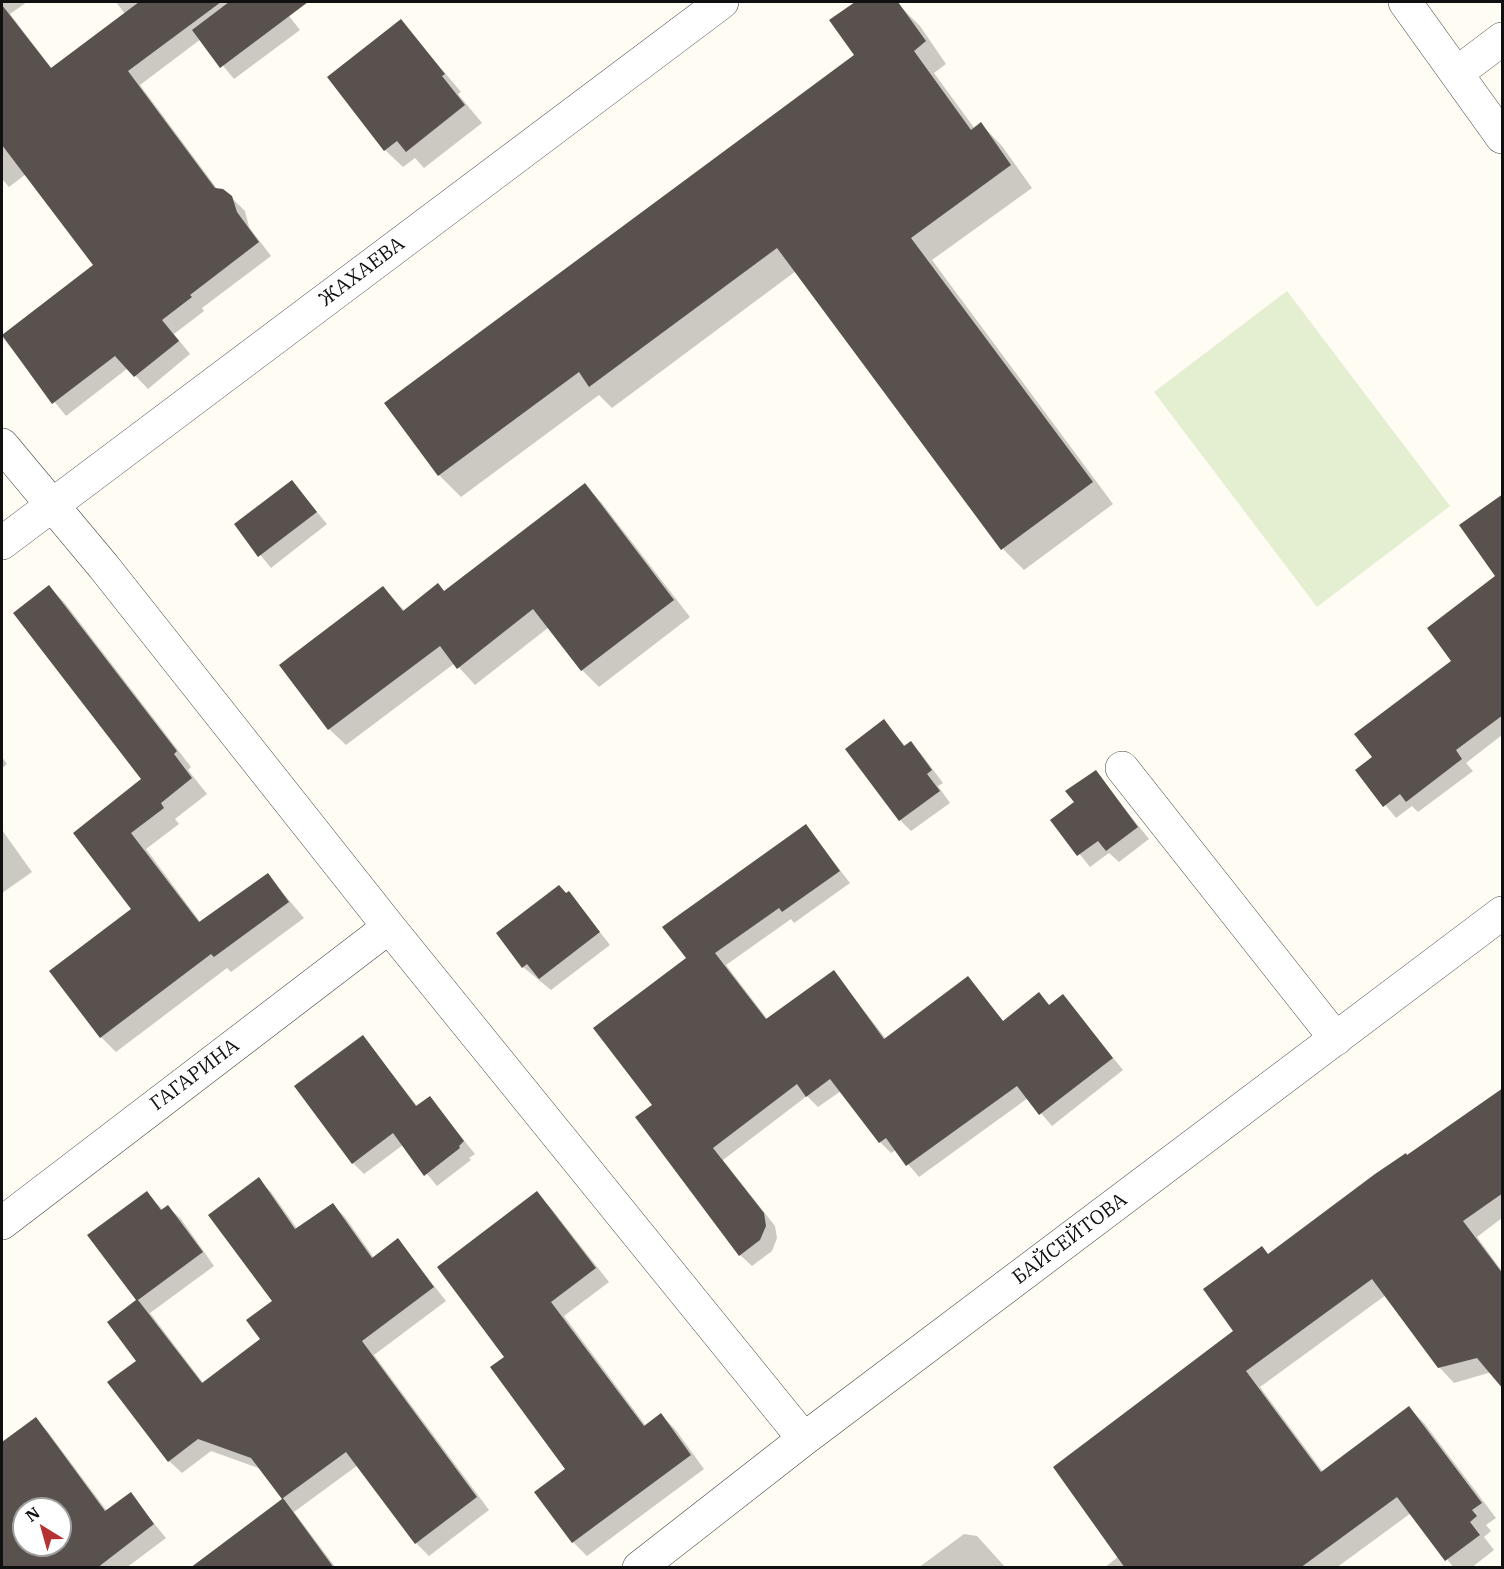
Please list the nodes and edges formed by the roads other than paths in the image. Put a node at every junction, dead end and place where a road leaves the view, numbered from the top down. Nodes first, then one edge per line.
1 (722, 2) edge
2 (1405, 2) edge
3 (1503, 39) edge
4 (1457, 74) junction
5 (1503, 137) edge
6 (2, 445) edge
7 (51, 506) junction
8 (2, 543) edge
9 (1122, 768) dead end
10 (1503, 913) edge
11 (389, 927) junction
12 (1336, 1039) junction
13 (2, 1223) edge
14 (804, 1439) junction
15 (639, 1568) edge

1 - 7 street, ЖАХАЕВА
2 - 4 street
3 - 4 street
4 - 5 street
6 - 7 street
7 - 8 street, ЖАХАЕВА
7 - 11 street
9 - 12 street
10 - 12 street, БАЙСЕЙТОВА
11 - 13 street, ГАГАРИНА
11 - 14 street
12 - 14 street, БАЙСЕЙТОВА
14 - 15 street, БАЙСЕЙТОВА

